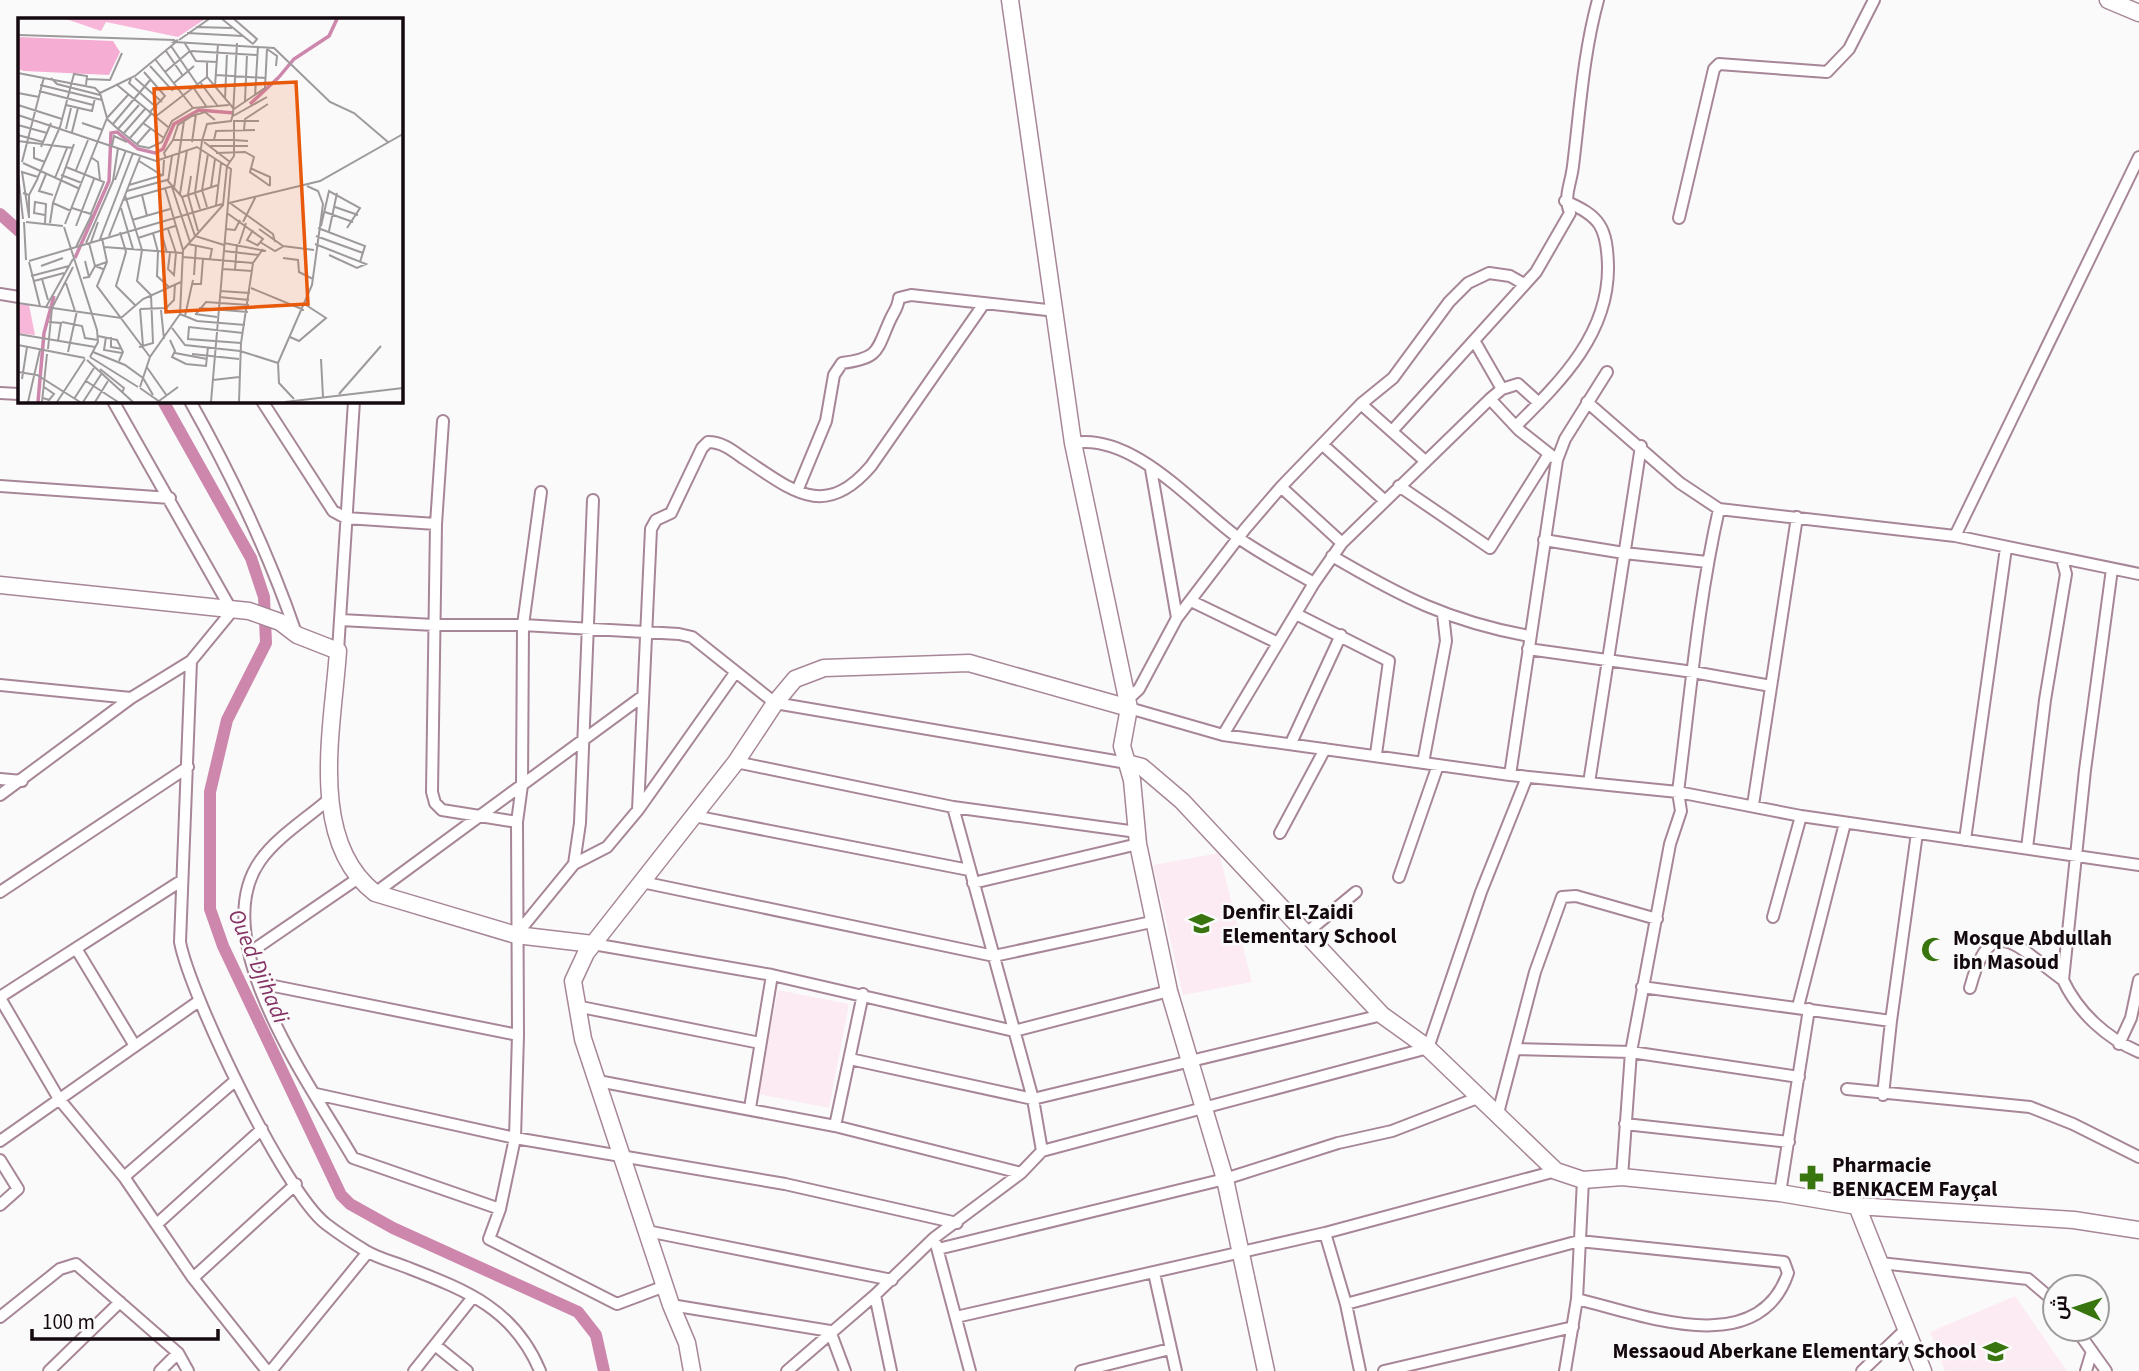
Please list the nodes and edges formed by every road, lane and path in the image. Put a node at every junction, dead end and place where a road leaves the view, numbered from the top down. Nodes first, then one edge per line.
1 (1010, 0) edge
2 (1598, 0) edge
3 (1874, 0) edge
4 (2108, 0) edge
5 (2139, 13) edge
6 (2139, 157) edge
7 (1565, 201) junction
8 (1679, 218) dead end
9 (1524, 284) junction
10 (0, 295) edge
11 (18, 297) edge
12 (983, 305) junction
13 (1056, 311) junction
14 (1475, 342) junction
15 (1606, 372) dead end
16 (1502, 388) junction
17 (0, 393) edge
18 (18, 394) edge
19 (1490, 399) junction
20 (1587, 401) junction
21 (114, 402) edge
22 (191, 402) edge
23 (263, 402) edge
24 (354, 402) edge
25 (1539, 403) junction
26 (1361, 404) junction
27 (443, 421) dead end
28 (1516, 426) junction
29 (1392, 431) junction
30 (1073, 443) junction
31 (1323, 445) junction
32 (1641, 446) junction
33 (1553, 457) junction
34 (1424, 460) junction
35 (1151, 469) junction
36 (0, 486) edge
37 (1281, 486) junction
38 (1399, 486) junction
39 (797, 491) junction
40 (541, 492) dead end
41 (170, 498) junction
42 (593, 500) dead end
43 (1384, 501) junction
44 (1719, 509) junction
45 (1797, 517) junction
46 (346, 518) junction
47 (436, 524) junction
48 (1955, 536) junction
49 (1238, 538) junction
50 (1545, 540) junction
51 (1342, 543) junction
52 (2006, 548) junction
53 (1624, 553) junction
54 (1332, 556) junction
55 (2062, 559) junction
56 (1707, 562) junction
57 (2112, 569) junction
58 (2139, 574) edge
59 (1314, 583) junction
60 (0, 585) edge
61 (1191, 601) junction
62 (240, 611) junction
63 (1296, 614) junction
64 (1443, 614) junction
65 (1177, 618) junction
66 (341, 620) junction
67 (434, 625) junction
68 (523, 625) junction
69 (587, 629) junction
70 (644, 629) junction
71 (297, 635) junction
72 (1341, 635) junction
73 (1529, 636) junction
74 (1278, 643) junction
75 (1528, 649) junction
76 (338, 651) junction
77 (191, 660) junction
78 (1608, 660) junction
79 (1693, 671) junction
80 (735, 673) junction
81 (0, 685) edge
82 (1771, 686) junction
83 (643, 696) junction
84 (131, 698) junction
85 (775, 703) junction
86 (1127, 705) junction
87 (1223, 735) junction
88 (584, 739) junction
89 (1291, 743) junction
90 (1325, 749) junction
91 (1376, 754) junction
92 (736, 762) junction
93 (1127, 763) junction
94 (1423, 763) junction
95 (1438, 765) junction
96 (188, 767) junction
97 (1510, 775) junction
98 (1527, 776) junction
99 (0, 779) edge
100 (22, 781) junction
101 (1589, 783) junction
102 (522, 785) junction
103 (1678, 792) junction
104 (0, 795) edge
105 (328, 800) junction
106 (1753, 804) junction
107 (953, 807) junction
108 (638, 810) junction
109 (477, 816) junction
110 (694, 816) junction
111 (1801, 816) junction
112 (517, 822) junction
113 (1845, 823) junction
114 (1280, 833) dead end
115 (1917, 833) junction
116 (1138, 838) junction
117 (1965, 840) junction
118 (2027, 848) junction
119 (2076, 857) junction
120 (574, 864) junction
121 (2139, 865) edge
122 (969, 870) junction
123 (1399, 877) dead end
124 (357, 879) junction
125 (181, 881) junction
126 (642, 882) junction
127 (974, 883) junction
128 (0, 892) edge
129 (1356, 892) dead end
130 (375, 893) junction
131 (1773, 917) dead end
132 (1657, 919) junction
133 (1156, 921) junction
134 (1305, 934) junction
135 (516, 935) junction
136 (593, 944) junction
137 (77, 950) junction
138 (249, 953) junction
139 (994, 957) junction
140 (772, 975) junction
141 (2063, 979) junction
142 (2139, 979) edge
143 (259, 983) junction
144 (1642, 987) junction
145 (1970, 988) dead end
146 (1169, 991) junction
147 (863, 994) junction
148 (0, 998) edge
149 (199, 1001) junction
150 (576, 1006) junction
151 (1804, 1008) junction
152 (1382, 1015) junction
153 (1891, 1021) junction
154 (1014, 1031) junction
155 (519, 1035) junction
156 (760, 1043) junction
157 (2119, 1044) junction
158 (135, 1046) junction
159 (1428, 1048) junction
160 (1516, 1049) junction
161 (1631, 1052) junction
162 (2139, 1052) edge
163 (849, 1059) junction
164 (1191, 1062) junction
165 (1799, 1077) junction
166 (236, 1080) junction
167 (598, 1081) junction
168 (1847, 1089) dead end
169 (316, 1094) junction
170 (1883, 1095) junction
171 (1480, 1097) junction
172 (59, 1099) junction
173 (1033, 1099) junction
174 (1205, 1107) junction
175 (750, 1108) junction
176 (1497, 1117) junction
177 (1625, 1124) junction
178 (835, 1126) junction
179 (262, 1129) junction
180 (515, 1138) junction
181 (0, 1141) edge
182 (1789, 1142) junction
183 (1042, 1151) junction
184 (624, 1157) junction
185 (2139, 1157) edge
186 (0, 1160) edge
187 (1556, 1171) junction
188 (1021, 1173) junction
189 (124, 1177) junction
190 (1622, 1177) junction
191 (1225, 1179) junction
192 (1583, 1180) junction
193 (296, 1184) junction
194 (1780, 1193) junction
195 (0, 1205) edge
196 (1857, 1206) junction
197 (500, 1209) junction
198 (158, 1223) junction
199 (957, 1223) junction
200 (2139, 1230) edge
201 (648, 1231) junction
202 (1325, 1233) junction
203 (1579, 1241) junction
204 (936, 1244) junction
205 (368, 1252) junction
206 (1242, 1252) junction
207 (1880, 1263) junction
208 (1154, 1273) junction
209 (194, 1278) junction
210 (892, 1280) junction
211 (665, 1286) junction
212 (2041, 1290) edge
213 (874, 1295) junction
214 (473, 1297) junction
215 (1577, 1299) junction
216 (120, 1302) junction
217 (1346, 1304) junction
218 (671, 1305) junction
219 (0, 1317) edge
220 (956, 1317) junction
221 (1573, 1327) junction
222 (1907, 1328) junction
223 (830, 1331) junction
224 (2086, 1343) edge
225 (435, 1345) junction
226 (1170, 1349) junction
227 (2092, 1351) junction
228 (178, 1353) junction
229 (49, 1371) edge
230 (160, 1371) edge
231 (188, 1371) edge
232 (269, 1371) edge
233 (414, 1371) edge
234 (467, 1371) edge
235 (540, 1371) edge
236 (692, 1371) edge
237 (787, 1371) edge
238 (845, 1371) edge
239 (891, 1371) edge
240 (970, 1371) edge
241 (1081, 1371) edge
242 (1176, 1371) edge
243 (1266, 1371) edge
244 (1360, 1371) edge
245 (1384, 1371) edge
246 (1565, 1371) edge
247 (1862, 1371) edge
248 (1923, 1371) edge
249 (2086, 1371) edge
250 (2106, 1371) edge

1 - 13 street
2 - 7 street
3 - 8 street
4 - 5 street
6 - 48 street
7 - 9 street
7 - 25 street
9 - 14 street
9 - 26 street
10 - 11 street
12 - 13 street
12 - 39 street
12 - 39 street
13 - 30 street
14 - 16 street
14 - 29 street
15 - 20 street
16 - 19 street
16 - 25 street
17 - 18 street
19 - 28 street
19 - 34 street
20 - 32 street
20 - 33 street
21 - 41 street
22 - 71 street
23 - 46 street
24 - 46 street
25 - 28 street
26 - 29 street
26 - 31 street
27 - 47 street
28 - 33 street
29 - 34 street
30 - 35 street
30 - 86 street
31 - 37 street
31 - 43 street
32 - 44 street
32 - 53 street
33 - 38 street
33 - 50 street
34 - 38 street
35 - 49 street
35 - 65 street
36 - 41 street
37 - 49 street
37 - 51 street
38 - 43 street
39 - 70 street
40 - 68 street
41 - 62 street
42 - 69 street
43 - 51 street
44 - 45 street
44 - 56 street
45 - 48 street
45 - 82 street
46 - 47 street
46 - 66 street
47 - 67 street
48 - 52 street
49 - 59 street
49 - 61 street
50 - 53 street
50 - 73 street
51 - 54 street
52 - 55 street
52 - 117 street
53 - 56 street
53 - 78 street
54 - 59 street
54 - 64 street
55 - 57 street
55 - 118 street
56 - 79 street
57 - 58 street
57 - 119 street
59 - 63 street
60 - 62 street
61 - 65 street
61 - 74 street
62 - 71 street
62 - 77 street
63 - 72 street
63 - 74 street
64 - 73 street
64 - 94 street
65 - 86 street
66 - 67 street
66 - 76 street
67 - 68 street
67 - 109 street
68 - 69 street
68 - 102 street
69 - 70 street
69 - 88 street
70 - 80 street
70 - 83 street
71 - 76 street
72 - 89 street
72 - 91 street
73 - 75 street
74 - 87 street
75 - 78 street
75 - 97 street
76 - 105 street
77 - 84 street
77 - 96 street
78 - 79 street
78 - 101 street
79 - 82 street
79 - 103 street
80 - 85 street
80 - 108 street
81 - 84 street
82 - 106 street
83 - 88 street
83 - 108 street
84 - 100 street
85 - 86 street
85 - 92 street
85 - 93 street
86 - 87 street
86 - 93 street
87 - 89 street
88 - 102 street
88 - 120 street
89 - 90 street
90 - 91 street
90 - 114 street
91 - 94 street
92 - 107 street
92 - 110 street
93 - 116 street
93 - 134 street
94 - 95 street
95 - 97 street
95 - 123 street
96 - 125 street
96 - 128 street
97 - 98 street
98 - 101 street
98 - 159 street
99 - 100 street
100 - 104 street
101 - 103 street
102 - 109 street
102 - 112 street
103 - 106 street
103 - 132 street
105 - 124 street
105 - 138 street
106 - 111 street
107 - 116 street
107 - 122 street
108 - 120 street
109 - 112 street
109 - 130 street
110 - 122 street
110 - 126 street
111 - 113 street
111 - 131 street
112 - 135 street
113 - 115 street
113 - 151 street
115 - 117 street
115 - 153 street
116 - 127 street
116 - 133 street
117 - 118 street
118 - 119 street
119 - 121 street
119 - 141 street
120 - 135 street
122 - 127 street
124 - 130 street
124 - 138 street
125 - 137 street
125 - 149 street
126 - 136 street
126 - 139 street
127 - 139 street
129 - 134 street
130 - 135 street
132 - 144 street
132 - 160 street
133 - 139 street
133 - 146 street
134 - 152 street
135 - 136 street
135 - 155 street
136 - 140 street
136 - 150 street
137 - 148 street
137 - 158 street
138 - 143 street
139 - 154 street
140 - 147 street
140 - 156 street
141 - 145 street
141 - 157 street
142 - 157 street
143 - 155 street
143 - 169 street
144 - 151 street
144 - 161 street
146 - 154 street
146 - 164 street
147 - 154 street
147 - 163 street
148 - 172 street
149 - 158 street
149 - 166 street
150 - 156 street
150 - 167 street
151 - 153 street
151 - 165 street
152 - 159 street
152 - 164 street
153 - 170 street
154 - 173 street
155 - 180 street
156 - 175 street
157 - 162 street
158 - 172 street
159 - 171 street
159 - 174 street
160 - 161 street
160 - 176 street
161 - 165 street
161 - 177 street
163 - 173 street
163 - 178 street
164 - 173 street
164 - 174 street
165 - 182 street
166 - 179 street
166 - 189 street
167 - 175 street
167 - 184 street
168 - 170 street
169 - 180 street
169 - 197 street
170 - 185 street
171 - 176 street
171 - 191 street
172 - 181 street
172 - 189 street
173 - 183 street
174 - 183 street
174 - 191 street
175 - 178 street
176 - 187 street
177 - 182 street
177 - 190 street
178 - 188 street
179 - 193 street
179 - 198 street
180 - 184 street
180 - 197 street
182 - 194 street
183 - 188 street
184 - 199 street
184 - 201 street
186 - 195 street
187 - 192 street
187 - 202 street
188 - 199 street
189 - 198 street
190 - 192 street
190 - 194 street
191 - 204 street
191 - 206 street
192 - 203 street
193 - 205 street
193 - 209 street
194 - 196 street
196 - 200 street
196 - 207 street
197 - 211 street
198 - 209 street
199 - 204 street
201 - 210 street
201 - 211 street
202 - 206 street
202 - 217 street
203 - 215 street
203 - 215 street
203 - 217 street
204 - 210 street
204 - 220 street
205 - 214 street
205 - 232 street
206 - 208 street
206 - 243 street
207 - 212 street
207 - 222 street
208 - 220 street
208 - 226 street
209 - 232 street
210 - 213 street
211 - 218 street
213 - 223 street
213 - 239 street
214 - 225 street
214 - 235 street
215 - 221 street
216 - 219 street
216 - 228 street
216 - 229 street
217 - 244 street
218 - 223 street
218 - 236 street
220 - 240 street
221 - 245 street
221 - 246 street
222 - 247 street
222 - 248 street
223 - 237 street
223 - 238 street
224 - 227 street
225 - 233 street
225 - 234 street
226 - 241 street
226 - 242 street
227 - 249 street
227 - 250 street
228 - 230 street
228 - 231 street

